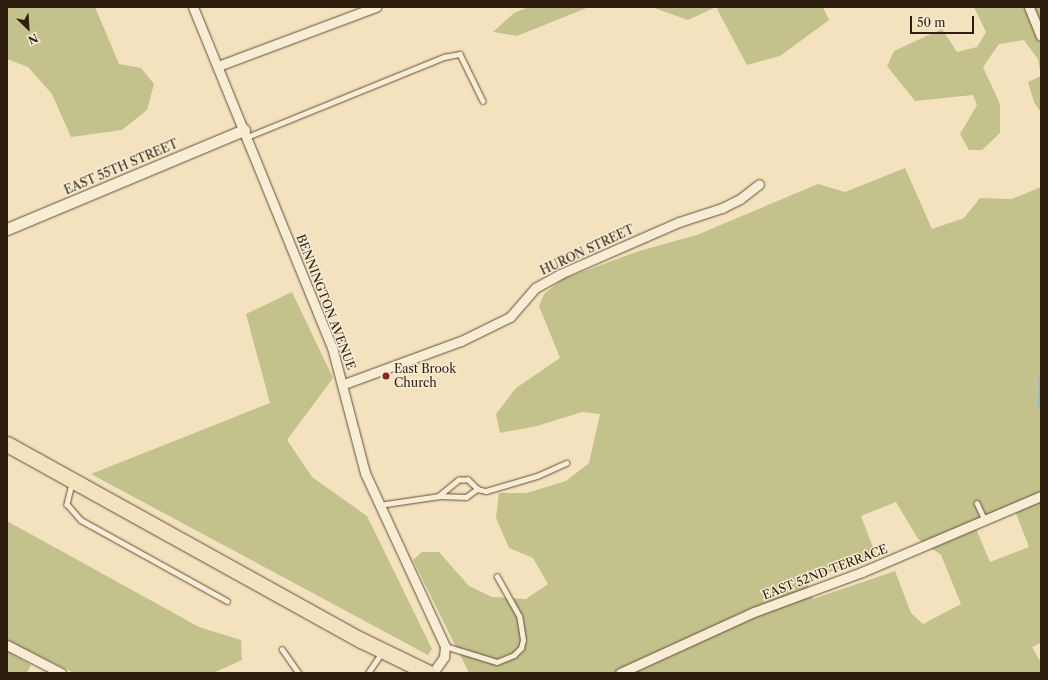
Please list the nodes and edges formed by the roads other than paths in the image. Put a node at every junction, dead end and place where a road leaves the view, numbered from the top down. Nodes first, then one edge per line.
1 (193, 7) edge
2 (376, 7) edge
3 (1029, 7) edge
4 (1041, 36) edge
5 (218, 66) junction
6 (483, 101) dead end
7 (246, 133) junction
8 (759, 184) dead end
9 (7, 229) edge
10 (344, 384) junction
11 (7, 444) edge
12 (566, 463) dead end
13 (72, 481) junction
14 (477, 489) junction
15 (439, 496) junction
16 (1041, 496) edge
17 (977, 503) dead end
18 (379, 505) junction
19 (985, 520) junction
20 (497, 577) dead end
21 (228, 602) dead end
22 (7, 645) edge
23 (445, 646) junction
24 (282, 649) dead end
25 (383, 651) junction
26 (61, 673) edge
27 (299, 673) edge
28 (369, 673) edge
29 (429, 673) edge
30 (434, 673) edge
31 (620, 673) edge

1 - 5 street, BENNINGTON AVENUE
2 - 5 street
3 - 4 street
5 - 7 street, BENNINGTON AVENUE
6 - 7 lane
7 - 9 street, EAST 55TH STREET
7 - 10 street, BENNINGTON AVENUE
8 - 10 street, HURON STREET
10 - 18 street, BENNINGTON AVENUE
11 - 13 highway
12 - 14 lane
13 - 21 lane
13 - 25 highway
14 - 15 lane
14 - 15 lane
15 - 18 lane
16 - 19 street, EAST 52ND TERRACE
17 - 19 lane
18 - 23 street, BENNINGTON AVENUE
19 - 31 street, EAST 52ND TERRACE
20 - 23 lane
22 - 26 street
23 - 30 street
24 - 27 lane
25 - 28 lane
25 - 29 highway

